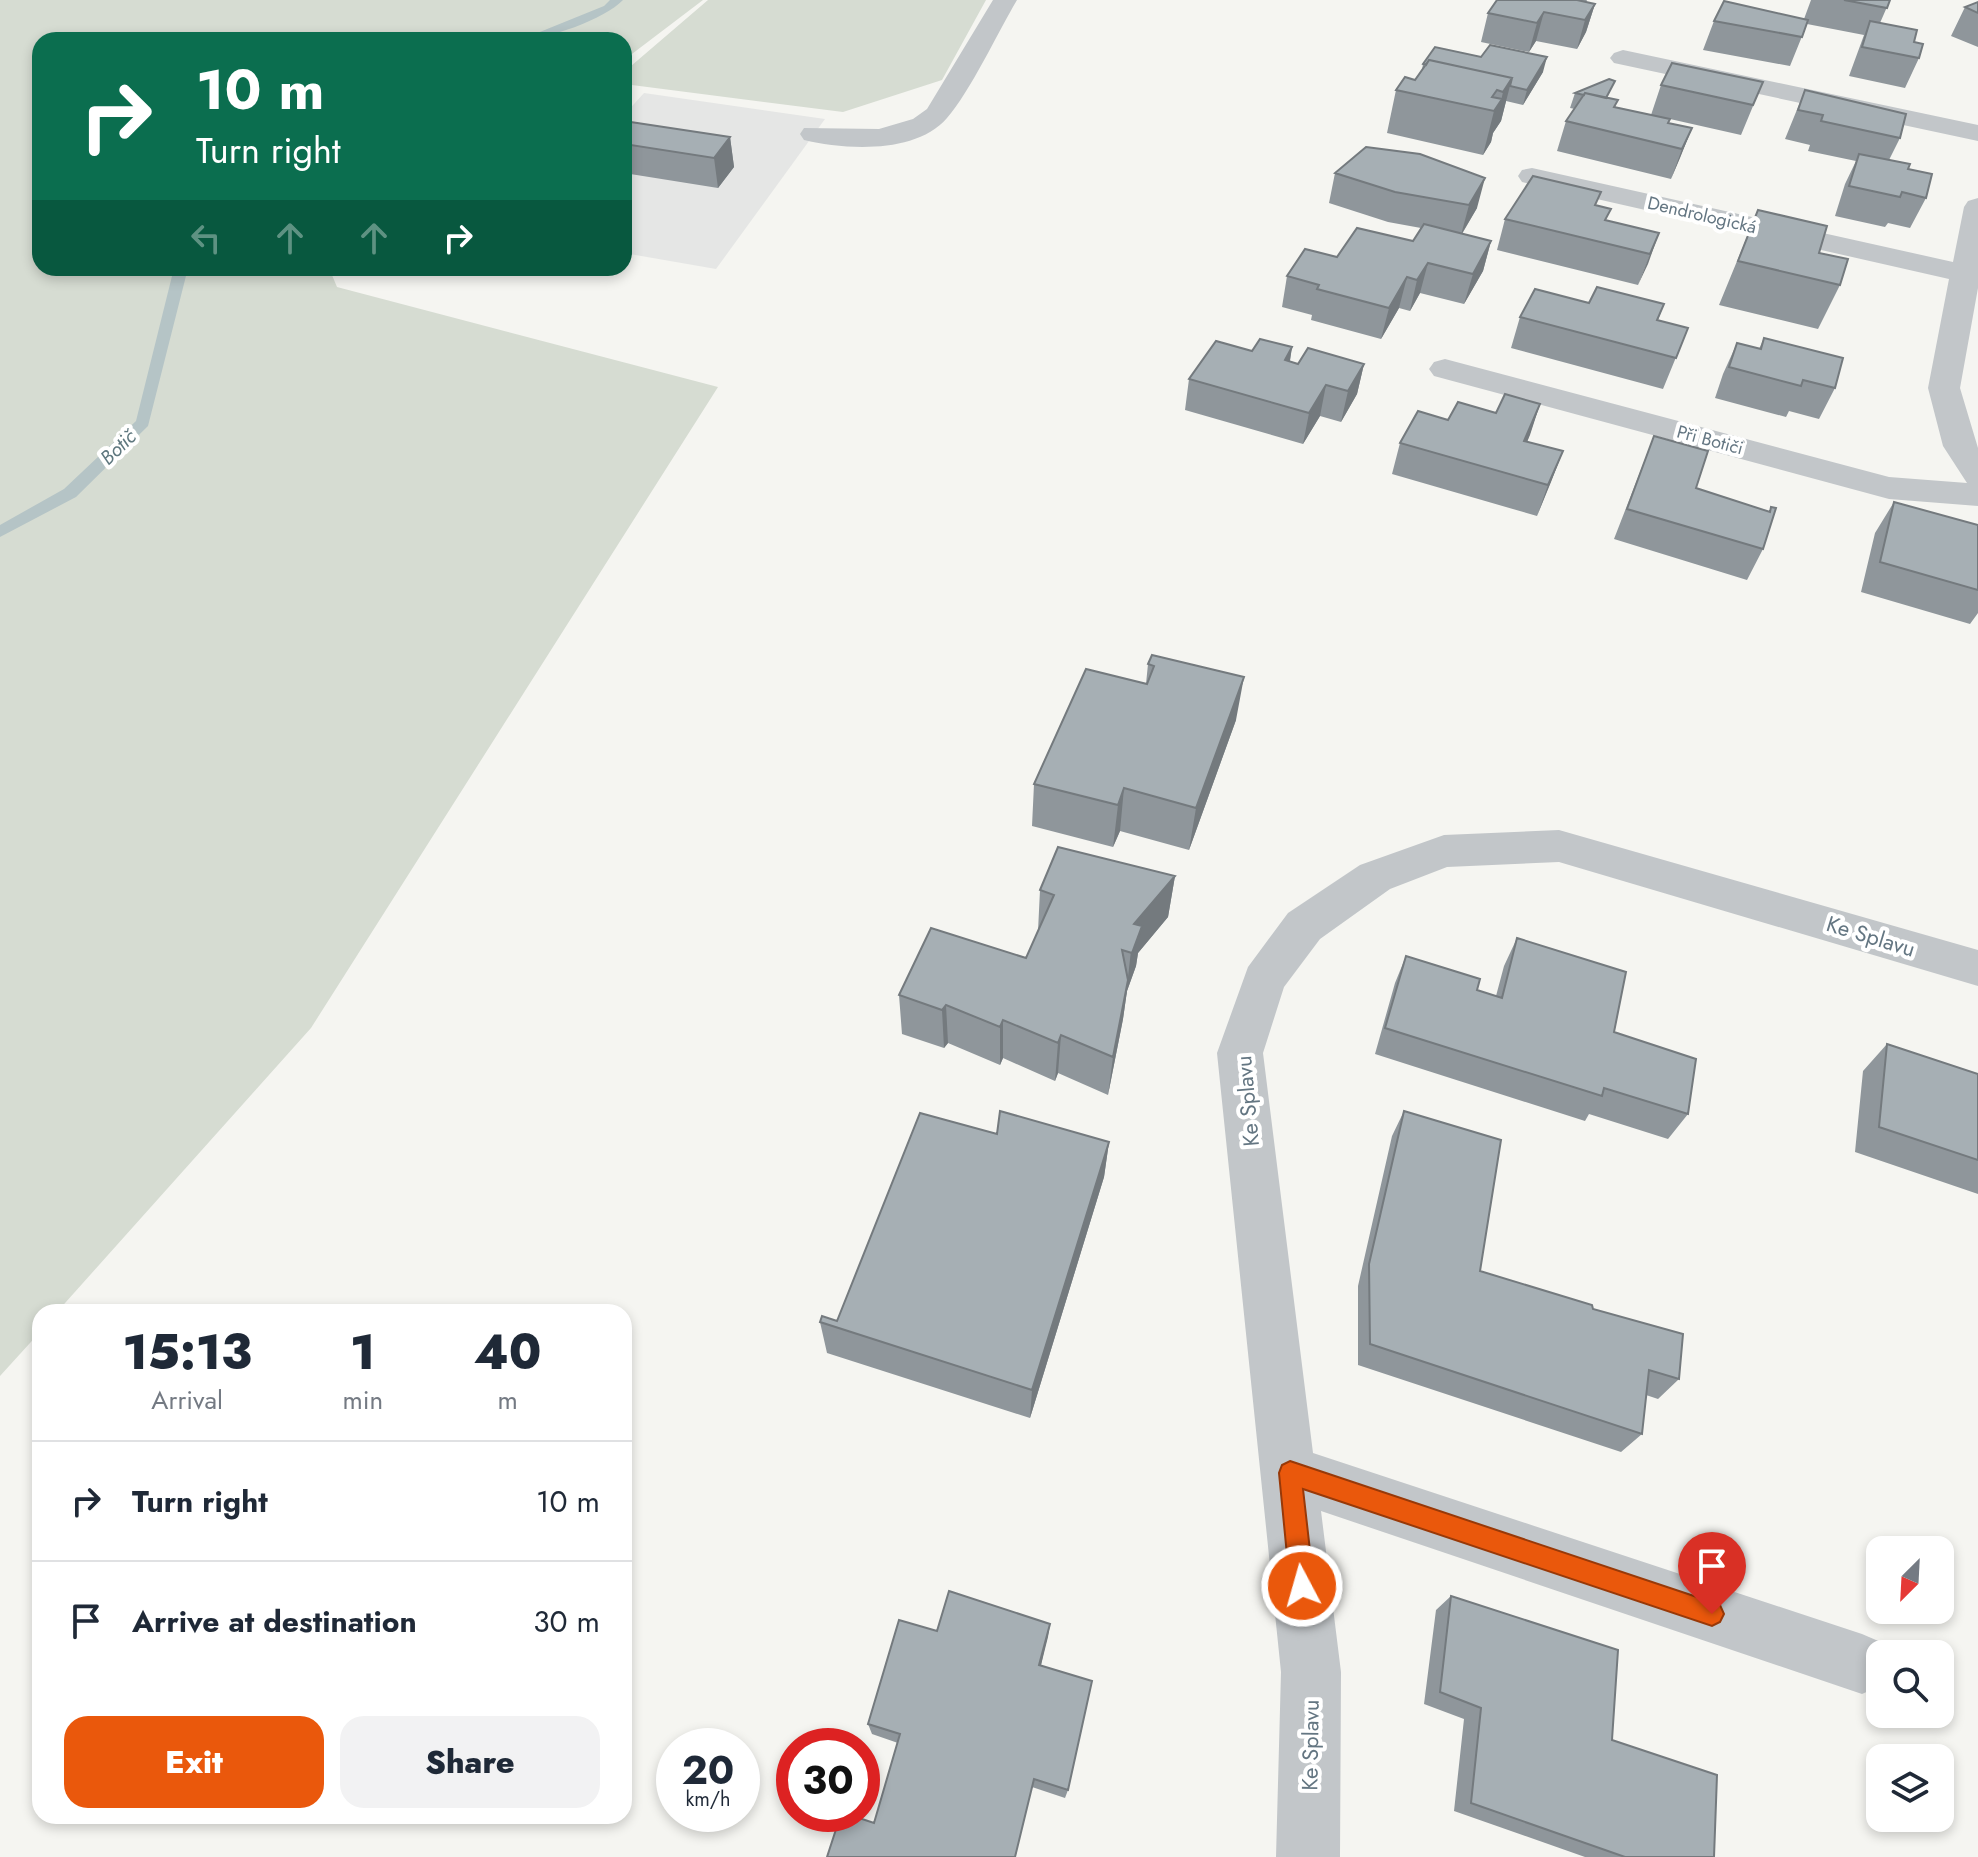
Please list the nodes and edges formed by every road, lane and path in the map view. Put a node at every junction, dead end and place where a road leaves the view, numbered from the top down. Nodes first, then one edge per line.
1 (1005, 0) edge
2 (1623, 58) dead end
3 (1978, 133) edge
4 (814, 134) dead end
5 (1532, 176) edge
6 (1978, 207) edge
7 (1965, 274) junction
8 (1445, 369) dead end
9 (1978, 475) edge
10 (1978, 495) edge
11 (1978, 968) edge
12 (1290, 1473) junction
13 (1862, 1664) dead end
14 (1308, 1857) edge

1 - 4 street
2 - 3 street
5 - 7 street, Dendrologická
6 - 7 street
7 - 9 street
8 - 10 street, Při Botiči
11 - 12 street, Ke Splavu
12 - 13 street
12 - 14 street, Ke Splavu

